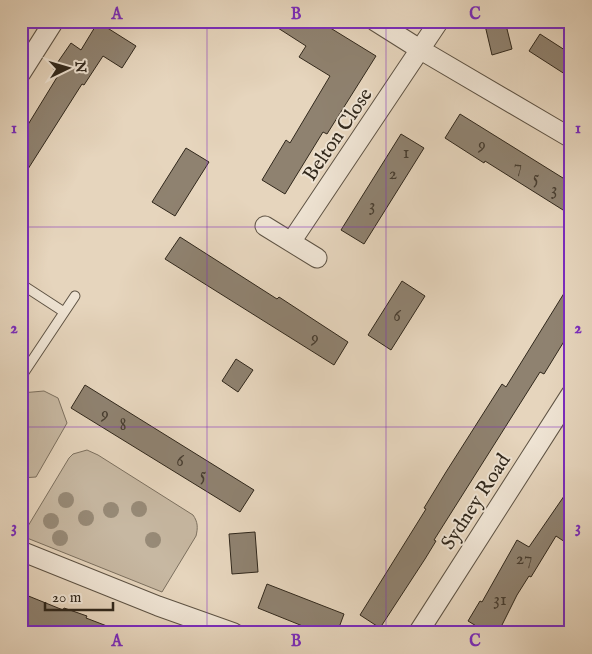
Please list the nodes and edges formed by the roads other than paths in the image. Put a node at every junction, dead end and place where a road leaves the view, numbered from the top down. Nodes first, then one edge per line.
1 (54, 21) edge
2 (375, 21) edge
3 (439, 21) edge
4 (420, 50) junction
5 (21, 73) edge
6 (571, 138) edge
7 (265, 226) dead end
8 (291, 242) junction
9 (317, 258) dead end
10 (21, 284) edge
11 (75, 296) dead end
12 (64, 312) junction
13 (21, 377) edge
14 (571, 394) edge
15 (21, 551) edge
16 (234, 633) edge
17 (418, 633) edge

1 - 5 street
2 - 4 street
3 - 4 street, Belton Close
4 - 6 street
4 - 8 street, Belton Close
7 - 8 street
8 - 9 street
10 - 12 lane
11 - 12 lane
12 - 13 lane
14 - 17 street, Sydney Road
15 - 16 street

